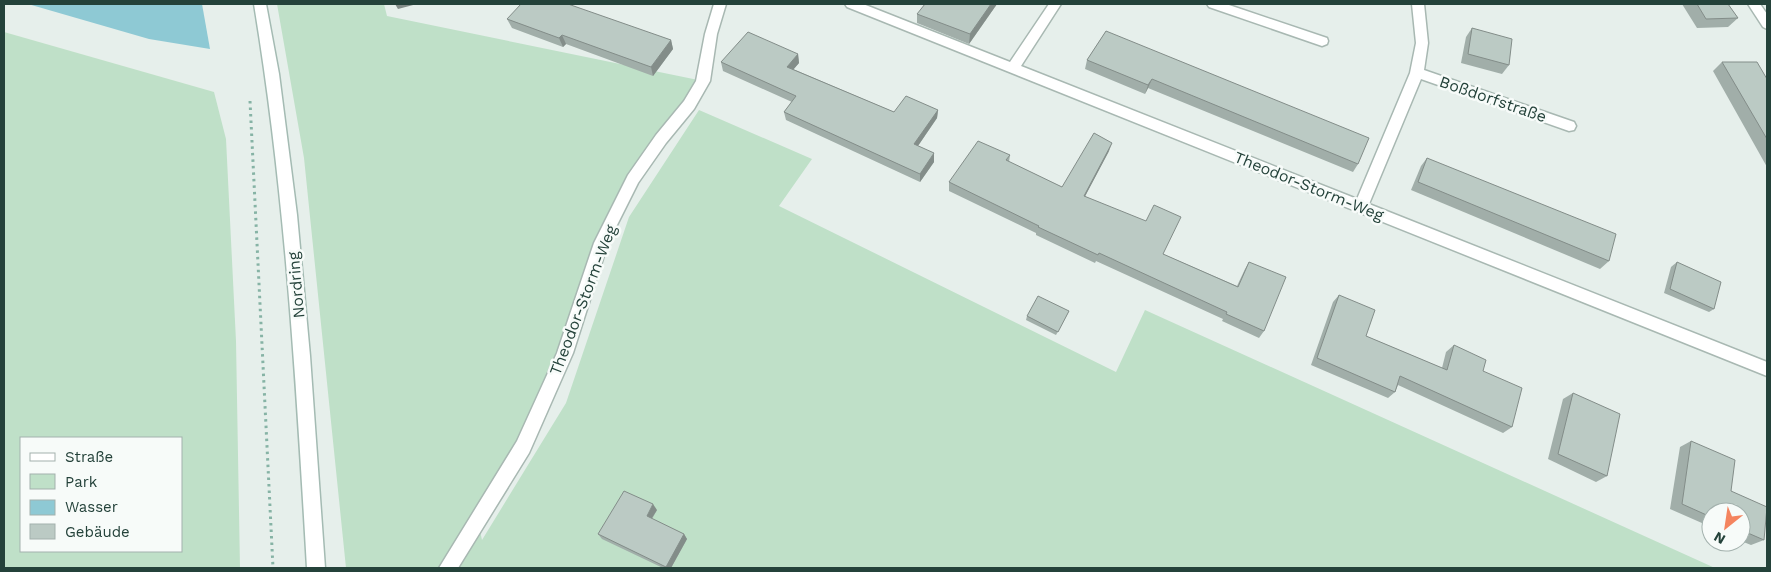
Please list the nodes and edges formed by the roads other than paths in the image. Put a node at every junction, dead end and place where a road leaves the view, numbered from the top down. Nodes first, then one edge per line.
1 (260, 4) edge
2 (720, 4) edge
3 (851, 4) edge
4 (1055, 4) edge
5 (1213, 4) edge
6 (1418, 4) edge
7 (1754, 4) edge
8 (1767, 24) edge
9 (1322, 42) dead end
10 (1014, 68) junction
11 (1417, 73) junction
12 (1570, 126) dead end
13 (1361, 207) junction
14 (1767, 369) edge
15 (316, 568) edge
16 (448, 568) edge

1 - 15 street, Nordring
2 - 16 street, Theodor-Storm-Weg
3 - 10 street, Theodor-Storm-Weg
4 - 10 street
5 - 9 street
6 - 11 street, Boßdorfstraße
7 - 8 street
10 - 13 street, Theodor-Storm-Weg
11 - 12 street, Boßdorfstraße
11 - 13 street, Boßdorfstraße
13 - 14 street, Theodor-Storm-Weg

